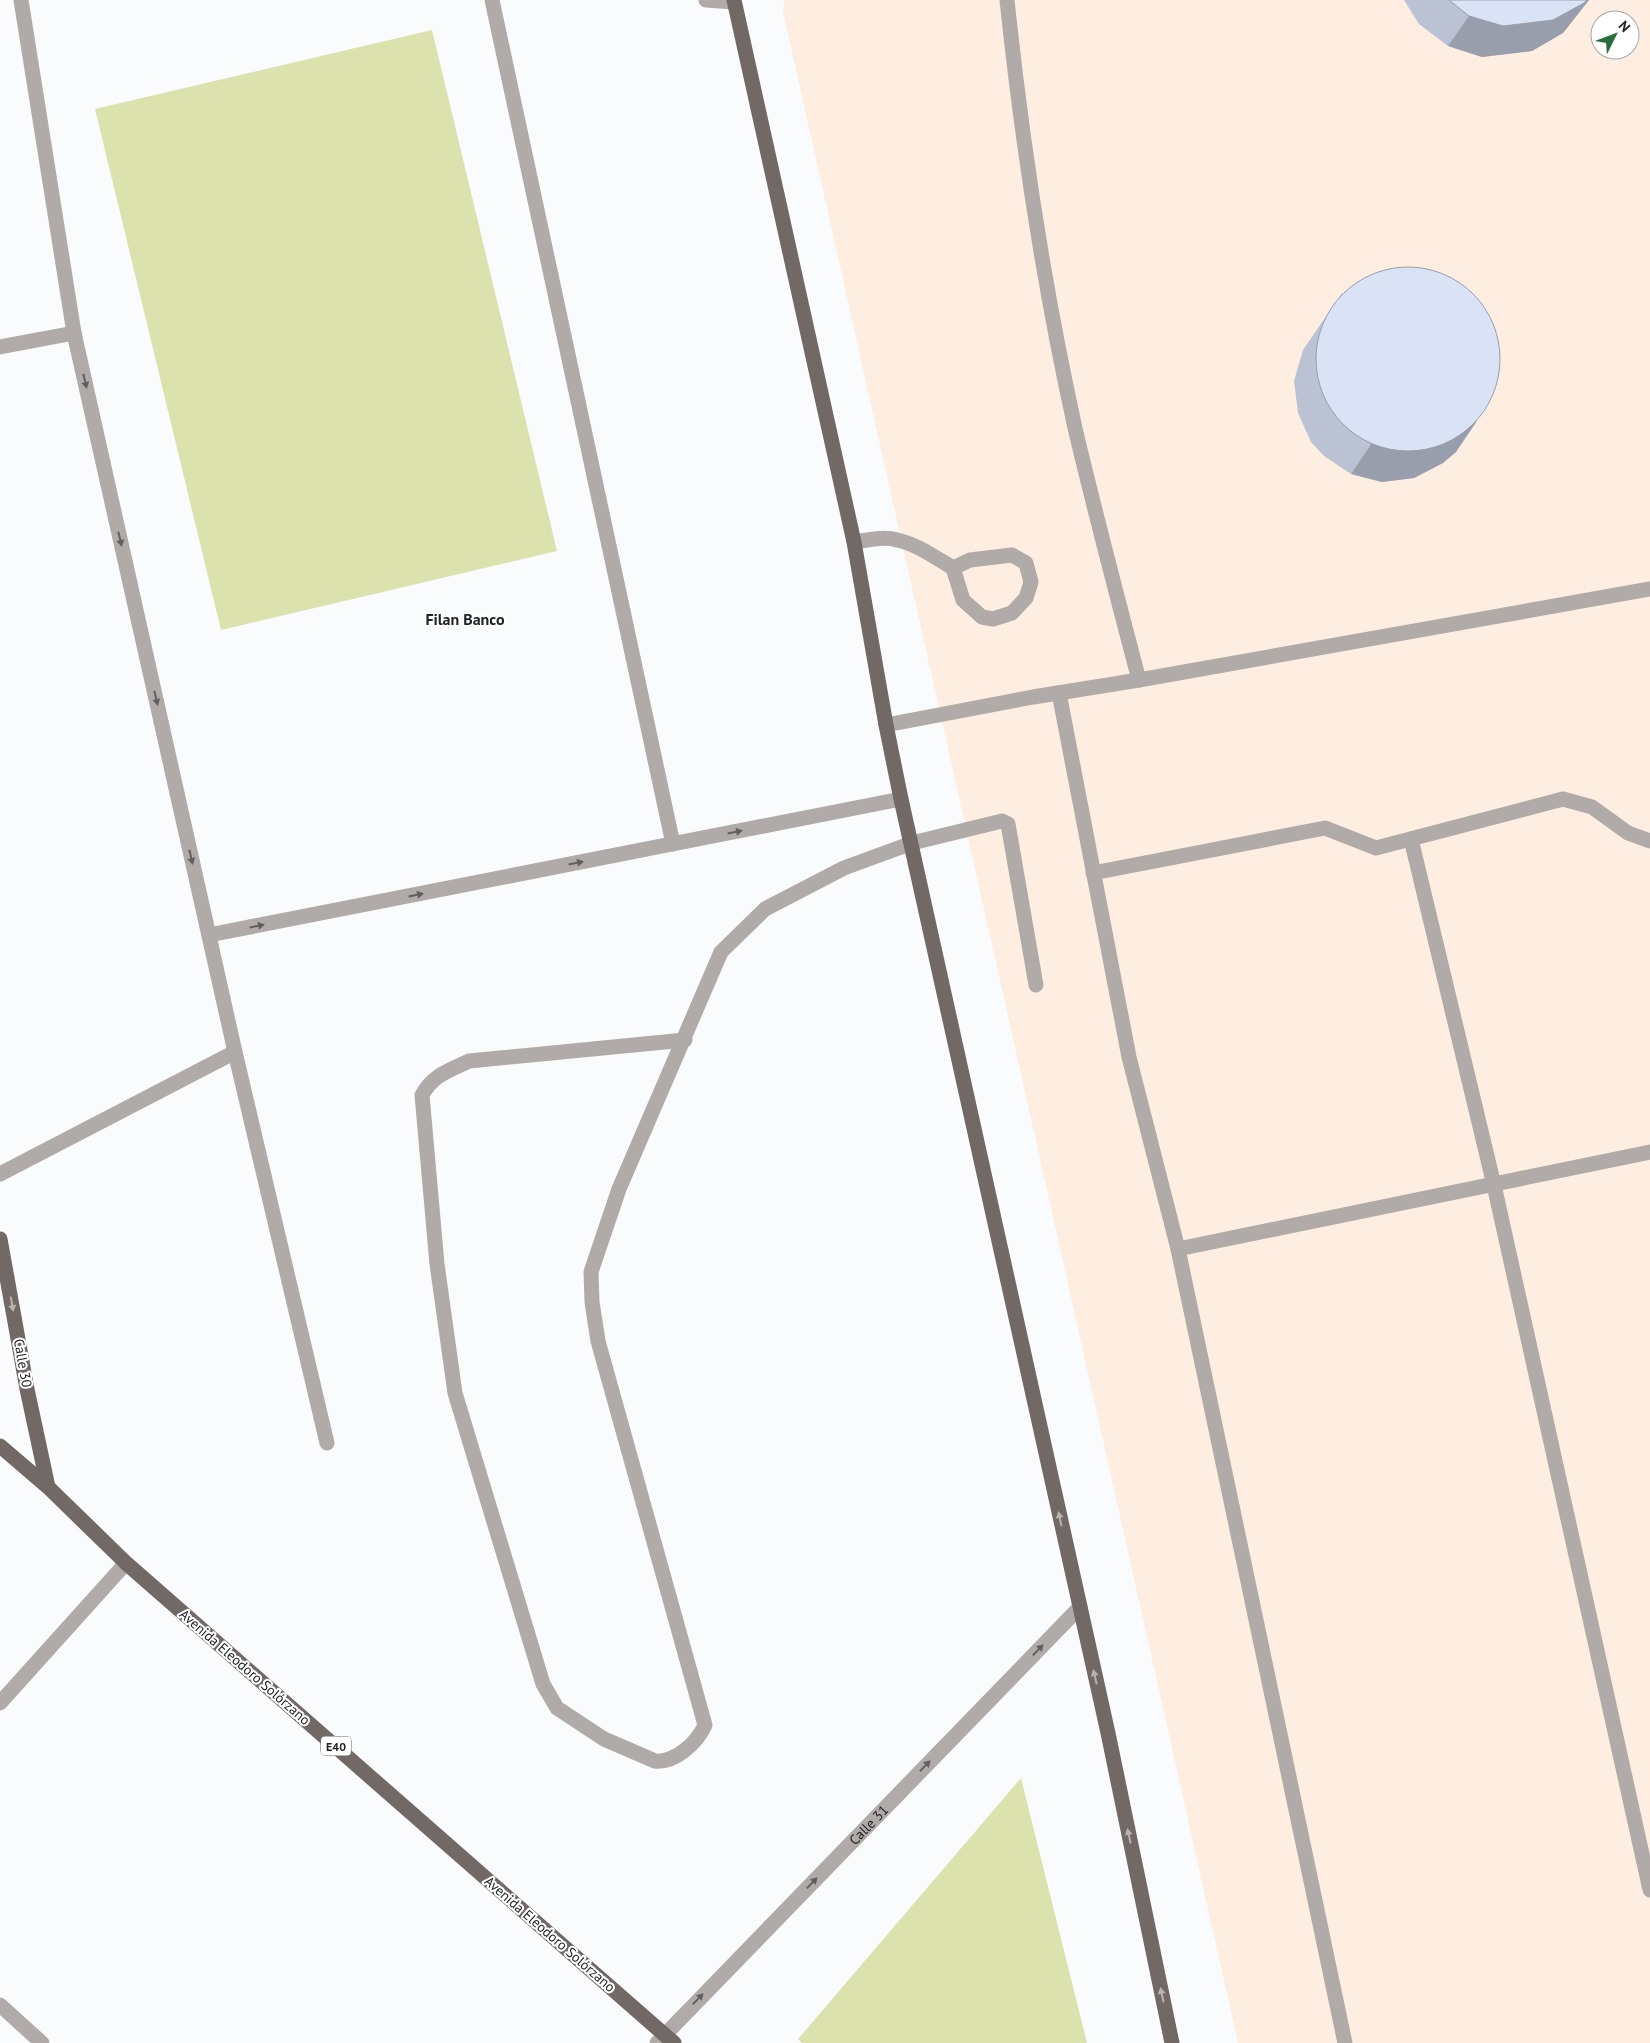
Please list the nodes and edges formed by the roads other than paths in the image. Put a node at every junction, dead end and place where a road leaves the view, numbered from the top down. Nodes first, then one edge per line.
1 (21, 0) edge
2 (492, 0) edge
3 (706, 0) edge
4 (1007, 0) edge
5 (734, 1) edge
6 (74, 333) junction
7 (0, 347) edge
8 (854, 542) junction
9 (953, 568) junction
10 (1650, 589) edge
11 (1139, 680) junction
12 (1059, 694) junction
13 (886, 725) junction
14 (901, 799) junction
15 (1411, 839) junction
16 (1650, 841) edge
17 (912, 843) junction
18 (673, 844) junction
19 (1093, 873) junction
20 (209, 935) junction
21 (1036, 985) dead end
22 (684, 1040) junction
23 (235, 1052) junction
24 (1650, 1152) edge
25 (0, 1174) edge
26 (1494, 1185) junction
27 (0, 1239) edge
28 (1178, 1249) junction
29 (327, 1443) dead end
30 (0, 1446) edge
31 (48, 1487) junction
32 (126, 1563) junction
33 (1080, 1607) junction
34 (0, 1703) edge
35 (1650, 1890) edge
36 (0, 2005) edge
37 (665, 2040) edge
38 (42, 2043) edge
39 (1172, 2043) edge
40 (1345, 2043) edge

1 - 6 street
2 - 18 street
3 - 5 street
4 - 11 street
5 - 8 main road
6 - 7 street
6 -> 20 street
8 - 9 street
8 - 13 main road
9 - 9 street
10 - 11 street
11 - 12 street
12 - 13 street
12 - 19 street
13 - 14 main road
14 - 17 main road
18 -> 14 street
15 - 16 street
15 - 19 street
15 - 26 street
17 - 21 street
17 - 22 street
33 -> 17 main road
20 -> 18 street
19 - 28 street
20 - 23 street
22 - 22 street
23 - 25 street
23 - 29 street
24 - 26 street
26 - 28 street
26 - 35 street
27 -> 31 main road, Calle 30
28 - 40 street
30 - 31 main road, Avenida Eleodoro Solórzano / E40
31 - 32 main road, Avenida Eleodoro Solórzano / E40
32 - 34 street
32 - 37 main road, Avenida Eleodoro Solórzano / E40
37 -> 33 street, Calle 31
39 -> 33 main road
36 - 38 street

